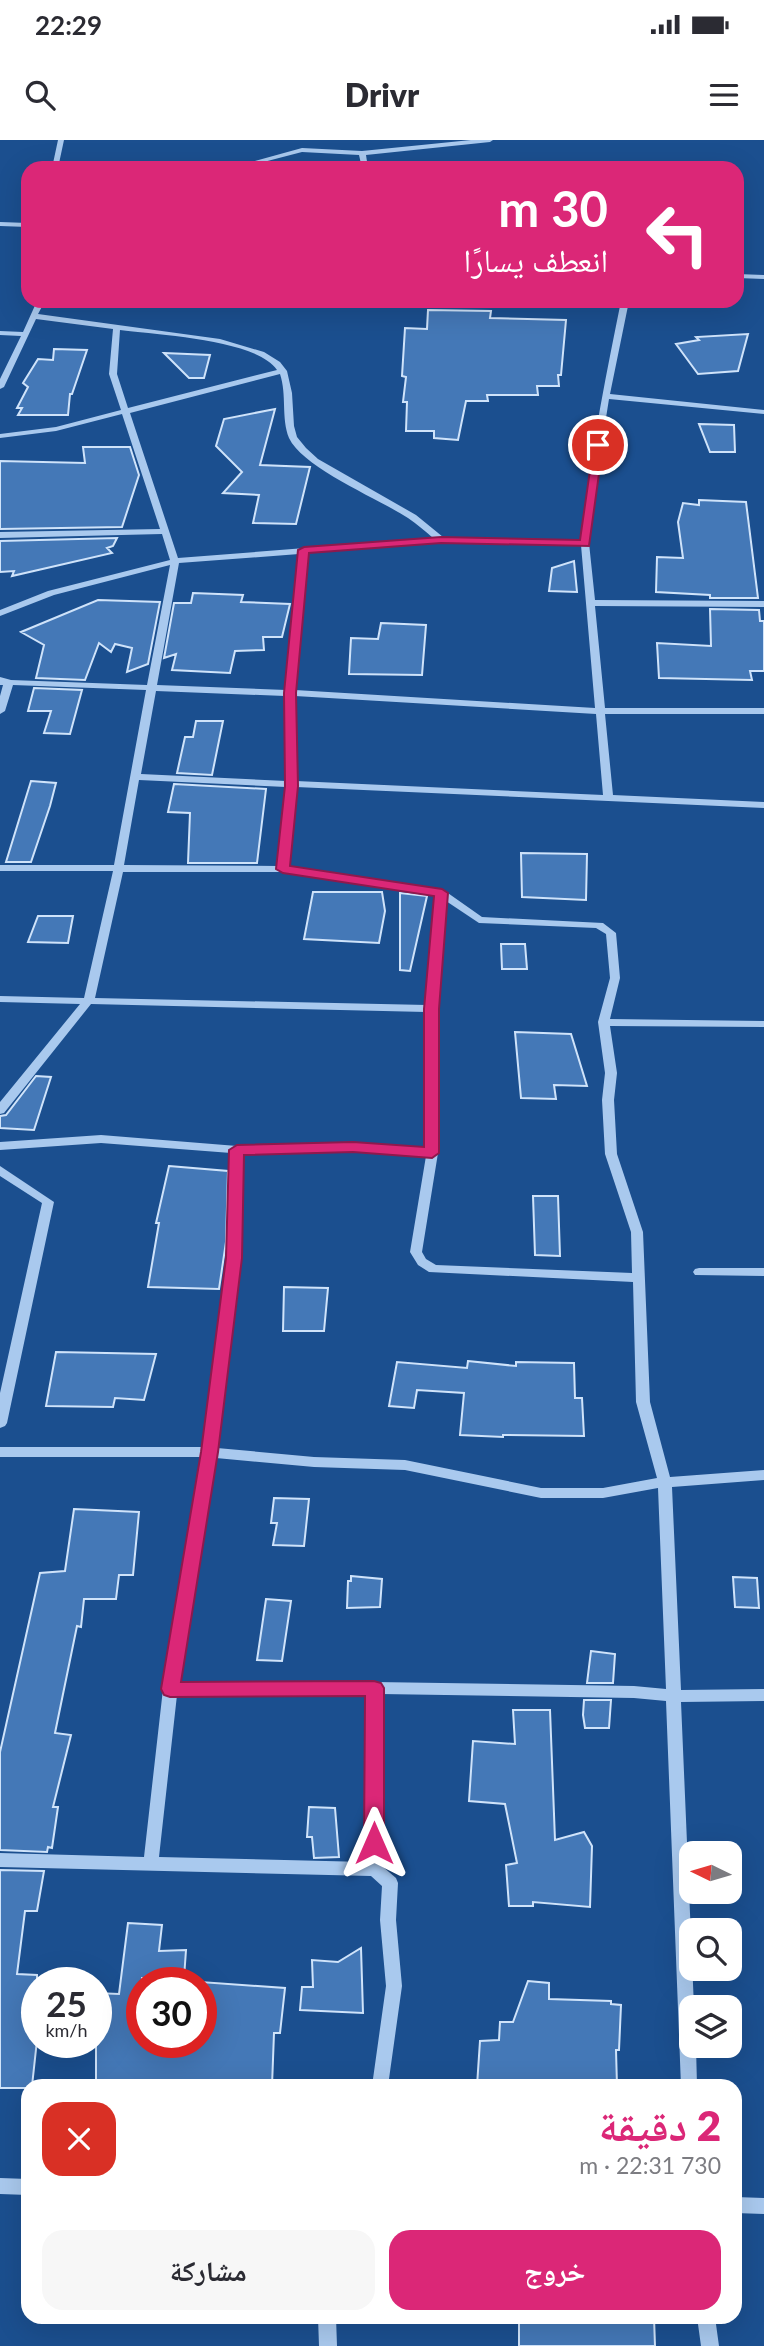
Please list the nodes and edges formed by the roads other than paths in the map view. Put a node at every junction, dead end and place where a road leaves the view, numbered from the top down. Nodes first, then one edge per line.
1 (61, 140) edge
2 (490, 140) edge
3 (362, 153) junction
4 (56, 161) edge
5 (260, 161) edge
6 (364, 161) edge
7 (0, 224) edge
8 (21, 225) edge
9 (744, 276) edge
10 (764, 277) edge
11 (38, 308) edge
12 (624, 308) edge
13 (34, 316) junction
14 (117, 327) junction
15 (0, 333) edge
16 (25, 334) junction
17 (283, 372) junction
18 (0, 387) edge
19 (606, 396) junction
20 (127, 412) junction
21 (764, 412) edge
22 (0, 436) edge
23 (165, 531) junction
24 (0, 535) edge
25 (441, 540) junction
26 (585, 544) junction
27 (304, 550) junction
28 (175, 561) junction
29 (591, 603) junction
30 (764, 604) edge
31 (0, 612) edge
32 (3, 681) edge
33 (150, 687) junction
34 (290, 693) junction
35 (0, 711) edge
36 (599, 711) junction
37 (764, 711) edge
38 (135, 777) junction
39 (292, 786) junction
40 (608, 799) junction
41 (764, 805) edge
42 (0, 868) edge
43 (283, 869) junction
44 (118, 870) junction
45 (442, 893) junction
46 (0, 999) edge
47 (89, 1000) junction
48 (432, 1009) junction
49 (604, 1022) junction
50 (764, 1024) edge
51 (0, 1110) edge
52 (0, 1146) edge
53 (237, 1150) junction
54 (432, 1153) junction
55 (0, 1170) edge
56 (699, 1272) dead end
57 (764, 1272) edge
58 (639, 1278) junction
59 (0, 1423) edge
60 (0, 1452) edge
61 (210, 1452) junction
62 (764, 1475) edge
63 (665, 1482) junction
64 (374, 1688) junction
65 (170, 1689) junction
66 (764, 1695) edge
67 (673, 1696) junction
68 (0, 1860) edge
69 (151, 1862) junction
70 (374, 1869) junction
71 (381, 2079) edge
72 (689, 2079) edge
73 (0, 2186) edge
74 (21, 2187) edge
75 (742, 2205) edge
76 (764, 2206) edge
77 (327, 2324) edge
78 (707, 2324) edge
79 (328, 2346) edge
80 (710, 2346) edge

1 - 4 street
2 - 3 street
3 - 5 street
3 - 6 street
7 - 8 street
9 - 10 street
11 - 13 street
12 - 19 street
13 - 14 street
13 - 16 street
14 - 17 street
14 - 20 street
15 - 16 street
16 - 18 street
17 - 20 street
17 - 25 street
19 - 21 street
19 - 26 street
20 - 22 street
20 - 23 street
23 - 24 street
23 - 28 street
25 - 26 street
25 - 27 street
26 - 29 street
27 - 28 street
27 - 34 street
28 - 31 street
28 - 33 street
29 - 30 street
29 - 36 street
32 - 33 street
32 - 35 street
33 - 34 street
33 - 38 street
34 - 36 street
34 - 39 street
36 - 37 street
36 - 40 street
38 - 39 street
38 - 44 street
39 - 40 street
39 - 43 street
40 - 41 street
42 - 44 street
43 - 44 street
43 - 45 street
44 - 47 street
45 - 48 street
45 - 49 street
46 - 47 street
47 - 48 street
47 - 51 street
48 - 54 street
49 - 50 street
49 - 58 street
52 - 53 street
53 - 54 street
53 - 61 street
54 - 58 street
55 - 59 street
56 - 57 street
58 - 63 street
60 - 61 street
61 - 63 street
61 - 65 street
62 - 63 street
63 - 67 street
64 - 65 street
64 - 67 street
64 - 70 street
65 - 69 street
66 - 67 street
67 - 72 street
68 - 69 street
69 - 70 street
70 - 71 street
73 - 74 street
75 - 76 street
77 - 79 street
78 - 80 street

